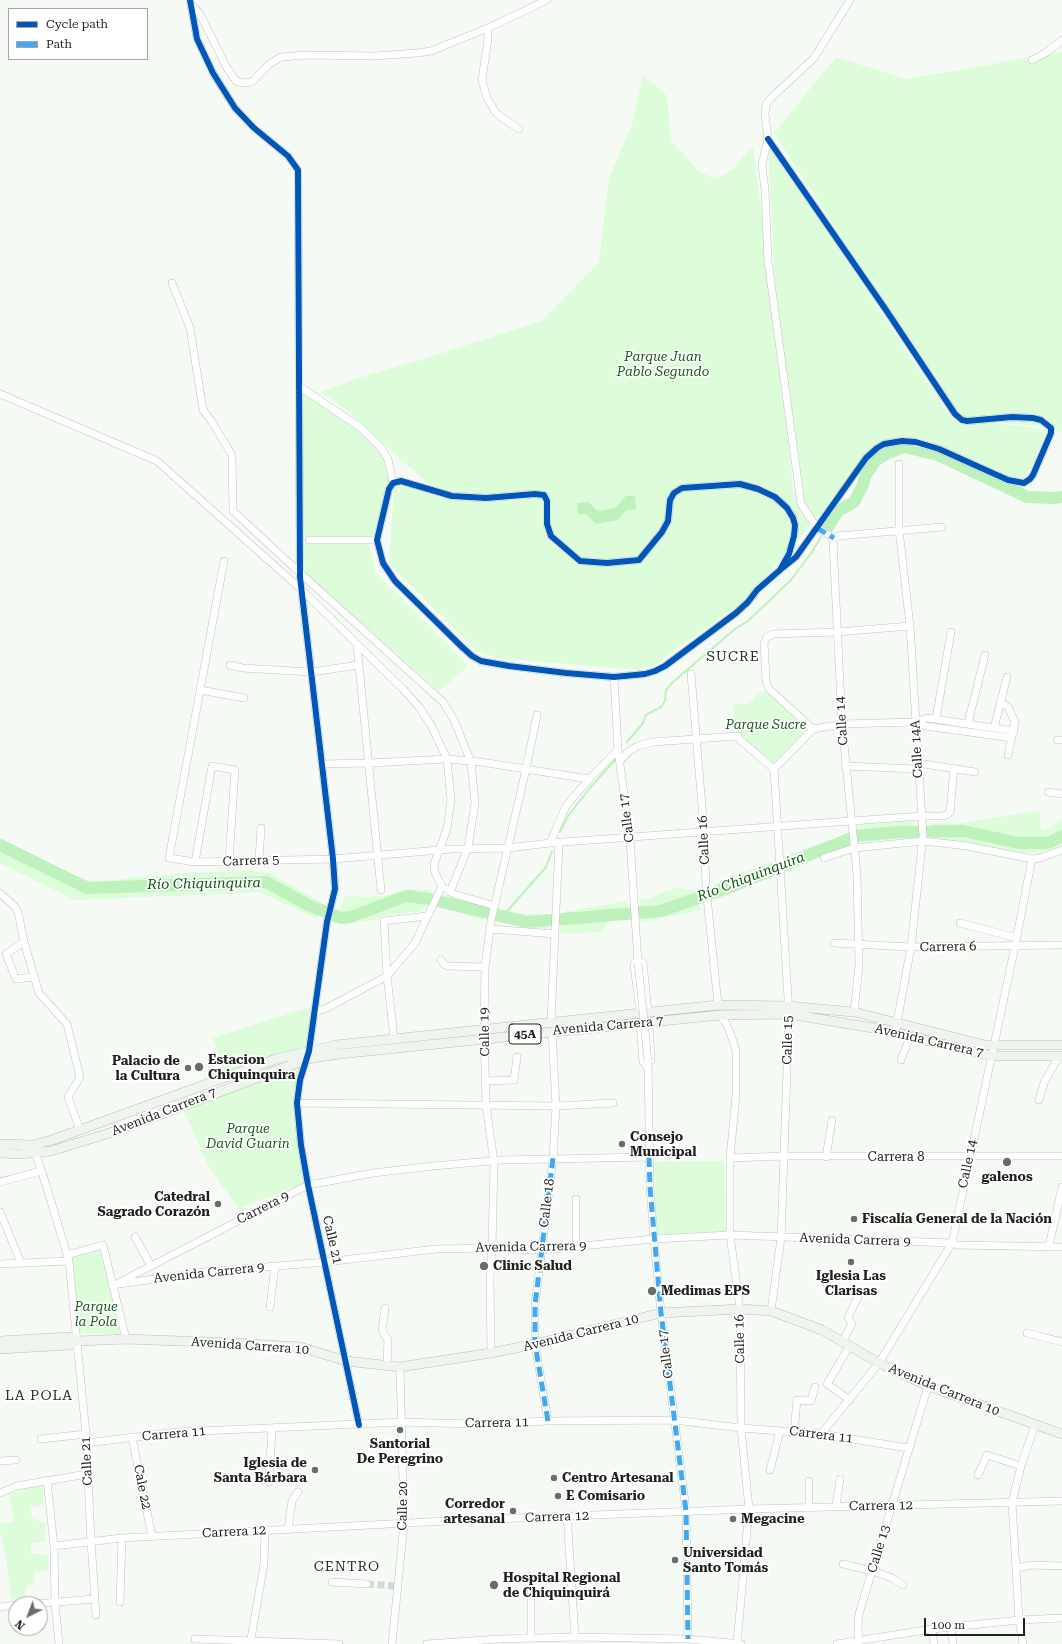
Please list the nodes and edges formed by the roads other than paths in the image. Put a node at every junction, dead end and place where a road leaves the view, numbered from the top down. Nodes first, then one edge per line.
1 (547, 0) edge
2 (850, 0) edge
3 (190, 1) edge
4 (488, 28) junction
5 (1062, 40) edge
6 (1032, 60) dead end
7 (519, 129) dead end
8 (768, 139) junction
9 (172, 283) dead end
10 (299, 386) junction
11 (0, 394) edge
12 (899, 464) dead end
13 (393, 483) junction
14 (817, 528) junction
15 (942, 528) dead end
16 (899, 530) junction
17 (834, 538) junction
18 (309, 540) dead end
19 (377, 540) junction
20 (224, 561) dead end
21 (780, 570) junction
22 (300, 573) junction
23 (302, 590) junction
24 (910, 626) junction
25 (836, 632) junction
26 (951, 632) dead end
27 (357, 645) junction
28 (985, 655) dead end
29 (359, 665) junction
30 (230, 666) dead end
31 (311, 672) junction
32 (691, 674) dead end
33 (614, 677) junction
34 (1007, 677) dead end
35 (200, 690) junction
36 (244, 698) dead end
37 (1000, 702) junction
38 (537, 715) dead end
39 (936, 719) junction
40 (915, 722) junction
41 (842, 724) junction
42 (968, 724) junction
43 (994, 728) junction
44 (813, 729) junction
45 (1013, 734) junction
46 (696, 738) junction
47 (618, 750) junction
48 (1008, 755) dead end
49 (447, 759) junction
50 (620, 761) junction
51 (471, 762) junction
52 (369, 763) junction
53 (322, 764) junction
54 (845, 766) junction
55 (918, 766) junction
56 (954, 768) junction
57 (526, 769) junction
58 (774, 770) junction
59 (975, 772) dead end
60 (589, 779) junction
61 (1048, 792) dead end
62 (1062, 794) edge
63 (922, 816) junction
64 (851, 821) junction
65 (776, 827) junction
66 (261, 828) dead end
67 (704, 832) junction
68 (630, 838) junction
69 (923, 839) junction
70 (559, 843) junction
71 (550, 844) junction
72 (854, 845) junction
73 (468, 848) junction
74 (508, 848) junction
75 (440, 850) junction
76 (1062, 850) edge
77 (378, 855) junction
78 (824, 858) dead end
79 (333, 859) junction
80 (1032, 859) junction
81 (259, 860) junction
82 (229, 861) junction
83 (195, 862) junction
84 (442, 886) junction
85 (382, 890) dead end
86 (450, 892) junction
87 (0, 893) edge
88 (495, 908) junction
89 (427, 916) junction
90 (960, 923) dead end
91 (490, 929) junction
92 (555, 931) junction
93 (1016, 938) junction
94 (24, 942) junction
95 (834, 943) dead end
96 (859, 945) junction
97 (1062, 945) edge
98 (1015, 946) junction
99 (911, 947) junction
100 (441, 960) dead end
101 (638, 961) junction
102 (485, 967) junction
103 (387, 976) junction
104 (33, 977) junction
105 (718, 1005) junction
106 (788, 1010) junction
107 (315, 1012) junction
108 (854, 1012) junction
109 (644, 1013) junction
110 (720, 1015) junction
111 (645, 1022) junction
112 (897, 1023) junction
113 (551, 1027) junction
114 (484, 1028) junction
115 (895, 1033) junction
116 (910, 1036) junction
117 (394, 1038) junction
118 (484, 1039) junction
119 (993, 1045) junction
120 (1062, 1045) edge
121 (308, 1055) junction
122 (991, 1056) junction
123 (1060, 1056) edge
124 (517, 1057) dead end
125 (902, 1060) dead end
126 (648, 1064) junction
127 (486, 1082) junction
128 (1039, 1100) dead end
129 (613, 1103) dead end
130 (297, 1104) junction
131 (486, 1105) junction
132 (556, 1106) junction
133 (832, 1120) dead end
134 (80, 1130) junction
135 (0, 1144) edge
136 (34, 1149) junction
137 (0, 1153) edge
138 (784, 1156) junction
139 (970, 1156) junction
140 (1062, 1156) edge
141 (649, 1157) junction
142 (826, 1157) junction
143 (552, 1158) junction
144 (730, 1158) junction
145 (494, 1162) junction
146 (41, 1171) junction
147 (0, 1182) edge
148 (308, 1185) junction
149 (1062, 1187) edge
150 (576, 1199) dead end
151 (0, 1212) edge
152 (730, 1235) junction
153 (135, 1237) dead end
154 (781, 1238) junction
155 (654, 1239) junction
156 (1062, 1242) edge
157 (952, 1243) junction
158 (1049, 1244) junction
159 (576, 1247) junction
160 (1062, 1247) edge
161 (492, 1248) junction
162 (541, 1250) junction
163 (68, 1258) junction
164 (326, 1262) junction
165 (21, 1263) junction
166 (0, 1264) edge
167 (151, 1266) junction
168 (275, 1266) junction
169 (112, 1285) junction
170 (858, 1297) dead end
171 (270, 1306) dead end
172 (385, 1308) dead end
173 (740, 1309) junction
174 (771, 1311) junction
175 (661, 1313) junction
176 (1027, 1333) dead end
177 (126, 1340) junction
178 (0, 1341) edge
179 (77, 1341) junction
180 (1062, 1342) edge
181 (534, 1344) junction
182 (845, 1345) junction
183 (0, 1349) edge
184 (492, 1354) junction
185 (346, 1361) junction
186 (879, 1363) junction
187 (387, 1366) junction
188 (400, 1367) junction
189 (928, 1386) junction
190 (815, 1387) dead end
191 (850, 1400) junction
192 (674, 1420) junction
193 (548, 1421) junction
194 (403, 1422) junction
195 (359, 1425) junction
196 (1035, 1425) junction
197 (272, 1428) junction
198 (742, 1428) junction
199 (780, 1431) junction
200 (794, 1432) junction
201 (86, 1434) junction
202 (821, 1434) junction
203 (1062, 1434) edge
204 (132, 1437) junction
205 (40, 1438) dead end
206 (86, 1443) junction
207 (908, 1448) junction
208 (16, 1460) dead end
209 (0, 1461) edge
210 (1021, 1466) junction
211 (770, 1470) dead end
212 (87, 1474) junction
213 (978, 1475) dead end
214 (840, 1479) dead end
215 (47, 1480) junction
216 (809, 1481) dead end
217 (269, 1482) dead end
218 (298, 1492) dead end
219 (0, 1493) edge
220 (1062, 1501) edge
221 (1012, 1502) junction
222 (836, 1506) junction
223 (893, 1506) junction
224 (809, 1507) junction
225 (749, 1509) junction
226 (686, 1511) junction
227 (567, 1516) junction
228 (404, 1523) junction
229 (288, 1529) junction
230 (264, 1531) junction
231 (152, 1537) junction
232 (122, 1538) junction
233 (91, 1542) junction
234 (54, 1546) junction
235 (843, 1564) dead end
236 (1062, 1566) edge
237 (1016, 1568) junction
238 (872, 1571) junction
239 (332, 1582) dead end
240 (367, 1584) tunnel mouth
241 (902, 1585) dead end
242 (531, 1592) dead end
243 (94, 1599) junction
244 (55, 1602) junction
245 (120, 1602) dead end
246 (48, 1603) edge
247 (96, 1615) dead end
248 (1062, 1618) edge
249 (1019, 1620) junction
250 (951, 1627) junction
251 (932, 1629) junction
252 (575, 1637) junction
253 (195, 1638) dead end
254 (531, 1638) junction
255 (498, 1641) edge
256 (604, 1641) edge
257 (683, 1641) edge
258 (251, 1642) edge
259 (859, 1643) edge
260 (59, 1644) edge
261 (339, 1644) edge
262 (392, 1644) edge
263 (427, 1644) edge
264 (737, 1644) edge
265 (741, 1644) edge
266 (837, 1644) edge
267 (934, 1644) edge
268 (953, 1644) edge
269 (1023, 1644) edge

1 - 4 street
2 - 8 street
3 - 4 street
3 - 10 street, Calle 21
4 - 7 street
5 - 6 street
8 - 14 street
8 - 14 street
9 - 22 street
10 - 13 street
10 - 22 street, Calle 21
11 - 23 street
12 - 16 street, Calle 14A
13 - 19 street
13 - 21 street
14 - 17 street
14 - 21 street
15 - 16 street
16 - 17 street
16 - 24 street, Calle 14A
17 - 25 street, Calle 14
18 - 19 street
19 - 33 street
20 - 35 street
21 - 33 street
22 - 23 street, Calle 21
22 - 51 street
23 - 27 street
23 - 31 street, Calle 21
24 - 25 street
24 - 40 street, Calle 14A
25 - 41 street, Calle 14
25 - 44 street
26 - 39 street
27 - 29 street
27 - 49 street
28 - 42 street
29 - 31 street
29 - 52 street
30 - 31 street
31 - 53 street, Calle 21
32 - 46 street, Calle 16
33 - 47 street, Calle 17
34 - 37 street
35 - 36 street
35 - 83 street, Carrera 5
37 - 43 street
37 - 45 street
38 - 57 street, Calle 19
39 - 40 street
39 - 42 street
40 - 41 street
40 - 45 street
40 - 55 street, Calle 14A
41 - 44 street
41 - 54 street, Calle 14
42 - 43 street
43 - 45 street
44 - 58 street
45 - 48 street
46 - 50 street
46 - 58 street
46 - 67 street, Calle 16
47 - 50 street, Calle 17
47 - 60 street
49 - 51 street
49 - 52 street
49 - 75 street
50 - 68 street, Calle 17
51 - 57 street
51 - 73 street
52 - 53 street
52 - 77 street
53 - 79 street, Calle 21
54 - 55 street
54 - 64 street, Calle 14
55 - 56 street
55 - 63 street, Calle 14A
56 - 59 street
56 - 63 street, Carrera 5
57 - 60 street
57 - 74 street, Calle 19
58 - 65 street, Calle 15
60 - 71 street
61 - 62 street
63 - 64 street, Carrera 5
63 - 69 street, Calle 14A
64 - 65 street, Carrera 5
64 - 72 street, Calle 14
65 - 67 street, Carrera 5
65 - 106 street, Calle 15
66 - 81 street
67 - 68 street, Carrera 5
67 - 105 street, Calle 16
68 - 70 street, Carrera 5
68 - 101 street, Calle 17
69 - 72 street
69 - 80 street
69 - 99 street, Calle 14A
70 - 71 street, Carrera 5
70 - 92 street, Calle 18
71 - 74 street, Carrera 5
72 - 78 street
72 - 96 street, Calle 14
73 - 74 street, Carrera 5
73 - 75 street, Carrera 5
73 - 86 street
74 - 88 street, Calle 19
75 - 77 street, Carrera 5
75 - 84 street
76 - 80 street
77 - 79 street, Carrera 5
77 - 85 street
79 - 81 street, Carrera 5
79 - 107 street, Calle 21
80 - 93 street, Calle 14
81 - 82 street, Carrera 5
82 - 83 street, Carrera 5
82 - 83 street
84 - 86 street
84 - 89 street
86 - 88 street
87 - 94 street
88 - 91 street, Calle 19
89 - 103 street
89 - 103 street
90 - 93 street
91 - 92 street
91 - 102 street, Calle 19
92 - 113 street, Calle 18
93 - 98 street, Calle 14
94 - 104 street
94 - 104 street
95 - 96 street, Carrera 6
96 - 99 street, Carrera 6
96 - 108 street, Calle 14
97 - 98 street, Carrera 6
98 - 99 street, Carrera 6
98 - 119 street, Calle 14
99 - 112 street, Calle 14A
100 - 102 street
101 - 109 street, Calle 17
101 - 126 street, Calle 17, bridge
102 - 114 street, Calle 19
103 - 107 street
103 - 117 street
104 - 134 street
105 - 106 main road, Avenida Carrera 7 / 45A
105 - 109 main road, Avenida Carrera 7 / 45A
106 - 108 main road, Avenida Carrera 7 / 45A
106 - 110 main road, Avenida Carrera 7 / 45A
106 - 115 main road, Avenida Carrera 7 / 45A
106 - 138 street, Calle 15
107 - 121 street, Calle 21
108 - 112 main road, Avenida Carrera 7 / 45A
109 - 113 main road, Avenida Carrera 7 / 45A
110 - 111 main road, Avenida Carrera 7 / 45A
110 - 144 street, Calle 16
111 - 113 main road, Avenida Carrera 7 / 45A
111 - 126 street, Calle 17
112 - 115 street, Calle 14A
112 - 119 main road, Avenida Carrera 7 / 45A
113 - 114 main road, Avenida Carrera 7 / 45A
113 - 118 main road, Avenida Carrera 7 / 45A
113 - 132 street, Calle 18
114 - 117 main road, Avenida Carrera 7 / 45A
114 - 118 street, Calle 19
115 - 116 main road, Avenida Carrera 7 / 45A
116 - 122 main road, Avenida Carrera 7 / 45A
116 - 125 street
117 - 121 main road, Avenida Carrera 7 / 45A
118 - 121 main road, Avenida Carrera 7 / 45A
118 - 127 street, Calle 19
119 - 120 main road, Avenida Carrera 7 / 45A
119 - 122 street, Calle 14
121 - 130 street, Calle 21
121 - 134 main road, Avenida Carrera 7 / 45A
121 - 136 main road, Avenida Carrera 7 / 45A
122 - 123 main road, Avenida Carrera 7 / 45A
122 - 139 street, Calle 14
123 - 128 street
124 - 127 street
126 - 141 street, Calle 17
127 - 131 street, Calle 19
129 - 132 street
130 - 131 street
130 - 148 street, Calle 21
131 - 132 street
131 - 145 street, Calle 19
132 - 143 street, Calle 18
133 - 142 street
134 - 136 main road, Avenida Carrera 7 / 45A
135 - 136 main road, Avenida Carrera 7 / 45A
136 - 137 main road, Avenida Carrera 7 / 45A
136 - 146 street, Calle 21
138 - 142 street, Carrera 8
138 - 144 street, Carrera 8
138 - 154 street, Calle 15
139 - 140 street, Carrera 8
139 - 142 street, Carrera 8
139 - 157 street, Calle 14
141 - 143 street
141 - 155 street, Calle 17
143 - 145 street, Carrera 9
143 - 162 street, Calle 18
144 - 152 street, Calle 16
145 - 148 street, Carrera 9
145 - 161 street, Calle 19
146 - 147 street
146 - 163 street, Calle 21
148 - 164 street, Calle 21
148 - 167 street, Carrera 9
149 - 158 street
150 - 159 street
151 - 165 street
152 - 154 street, Avenida Carrera 9
152 - 155 street, Avenida Carrera 9
152 - 173 street, Calle 16
153 - 167 street
154 - 157 street, Avenida Carrera 9
154 - 174 street, Calle 15
155 - 159 street, Avenida Carrera 9
155 - 175 street, Calle 17
156 - 158 street, Avenida Carrera 9
157 - 158 street, Avenida Carrera 9
157 - 186 street, Calle 14
158 - 160 street, Avenida Carrera 9
159 - 162 street, Avenida Carrera 9
161 - 162 street, Avenida Carrera 9
161 - 164 street, Avenida Carrera 9
161 - 184 street, Calle 19
162 - 181 street, Calle 18
163 - 165 street
163 - 169 street
163 - 179 street, Calle 21
164 - 168 street, Avenida Carrera 9
164 - 185 street, Calle 21
165 - 166 street
167 - 169 street, Carrera 9
168 - 169 street, Avenida Carrera 9
168 - 171 street
169 - 177 street
170 - 182 street
172 - 187 street
173 - 174 main road, Avenida Carrera 10
173 - 175 main road, Avenida Carrera 10
173 - 198 street, Calle 16
174 - 182 main road, Avenida Carrera 10
175 - 181 main road, Avenida Carrera 10
175 - 192 street, Calle 17
176 - 180 street
177 - 179 main road, Avenida Carrera 10
177 - 185 main road, Avenida Carrera 10
178 - 179 main road, Avenida Carrera 10
179 - 183 main road, Avenida Carrera 10
179 - 201 street, Calle 21
181 - 184 main road, Avenida Carrera 10
181 - 193 street, Calle 18
182 - 186 main road, Avenida Carrera 10
182 - 191 street
184 - 188 main road, Avenida Carrera 10
185 - 187 main road, Avenida Carrera 10
185 - 195 street, Calle 21
186 - 189 main road, Avenida Carrera 10
186 - 191 street, Calle 14
187 - 188 main road, Avenida Carrera 10
188 - 194 street, Calle 20
189 - 196 main road, Avenida Carrera 10
189 - 207 street, Calle 13
190 - 200 street
191 - 202 street, Calle 14
192 - 193 street, Carrera 11
192 - 198 street, Carrera 11
192 - 226 street, Calle 17
193 - 194 street, Carrera 11
194 - 195 street, Carrera 11
194 - 228 street, Calle 20
195 - 197 street, Carrera 11
196 - 203 main road, Avenida Carrera 10
196 - 210 street
197 - 204 street, Carrera 11
197 - 217 street
198 - 199 street, Carrera 11
198 - 225 street, Calle 16
199 - 200 street, Carrera 11
199 - 211 street
200 - 202 street, Carrera 11
201 - 205 street
201 - 206 street, Calle 21
202 - 207 street, Carrera 11
204 - 206 street, Carrera 11
204 - 231 street, Cale 22
206 - 212 street, Calle 21
207 - 223 street, Calle 13
208 - 209 street
210 - 213 street
210 - 221 street
212 - 215 street
212 - 233 street, Calle 21
214 - 222 street
215 - 219 street
215 - 234 street
216 - 224 street
218 - 229 street
220 - 221 street, Carrera 12
221 - 223 street, Carrera 12
221 - 237 street
222 - 223 street, Carrera 12
222 - 224 street, Carrera 12
223 - 238 street, Calle 13
224 - 225 street, Carrera 12
225 - 226 street, Carrera 12
225 - 264 street, Calle 16
226 - 227 street, Carrera 12
226 - 257 street, Calle 17
227 - 228 street, Carrera 12
227 - 252 street
228 - 229 street, Carrera 12
228 - 262 street, Calle 20
229 - 230 street, Carrera 12
230 - 231 street, Carrera 12
230 - 258 street
231 - 232 street, Carrera 12
232 - 233 street, Carrera 12
232 - 245 street
233 - 234 street, Carrera 12
233 - 243 street, Calle 21
234 - 244 street
235 - 238 street
236 - 237 street
237 - 249 street
238 - 241 street
238 - 259 street, Calle 13
239 - 240 street
242 - 254 street
243 - 244 street
243 - 247 street, Calle 21
244 - 246 street
244 - 260 street
248 - 249 street
249 - 250 street
249 - 269 street
250 - 251 street
250 - 268 street
251 - 259 street
251 - 267 street
252 - 254 street
252 - 256 street
253 - 258 street
254 - 255 street
255 - 263 street
256 - 257 street
257 - 264 street
258 - 261 street
259 - 266 street
264 - 265 street

